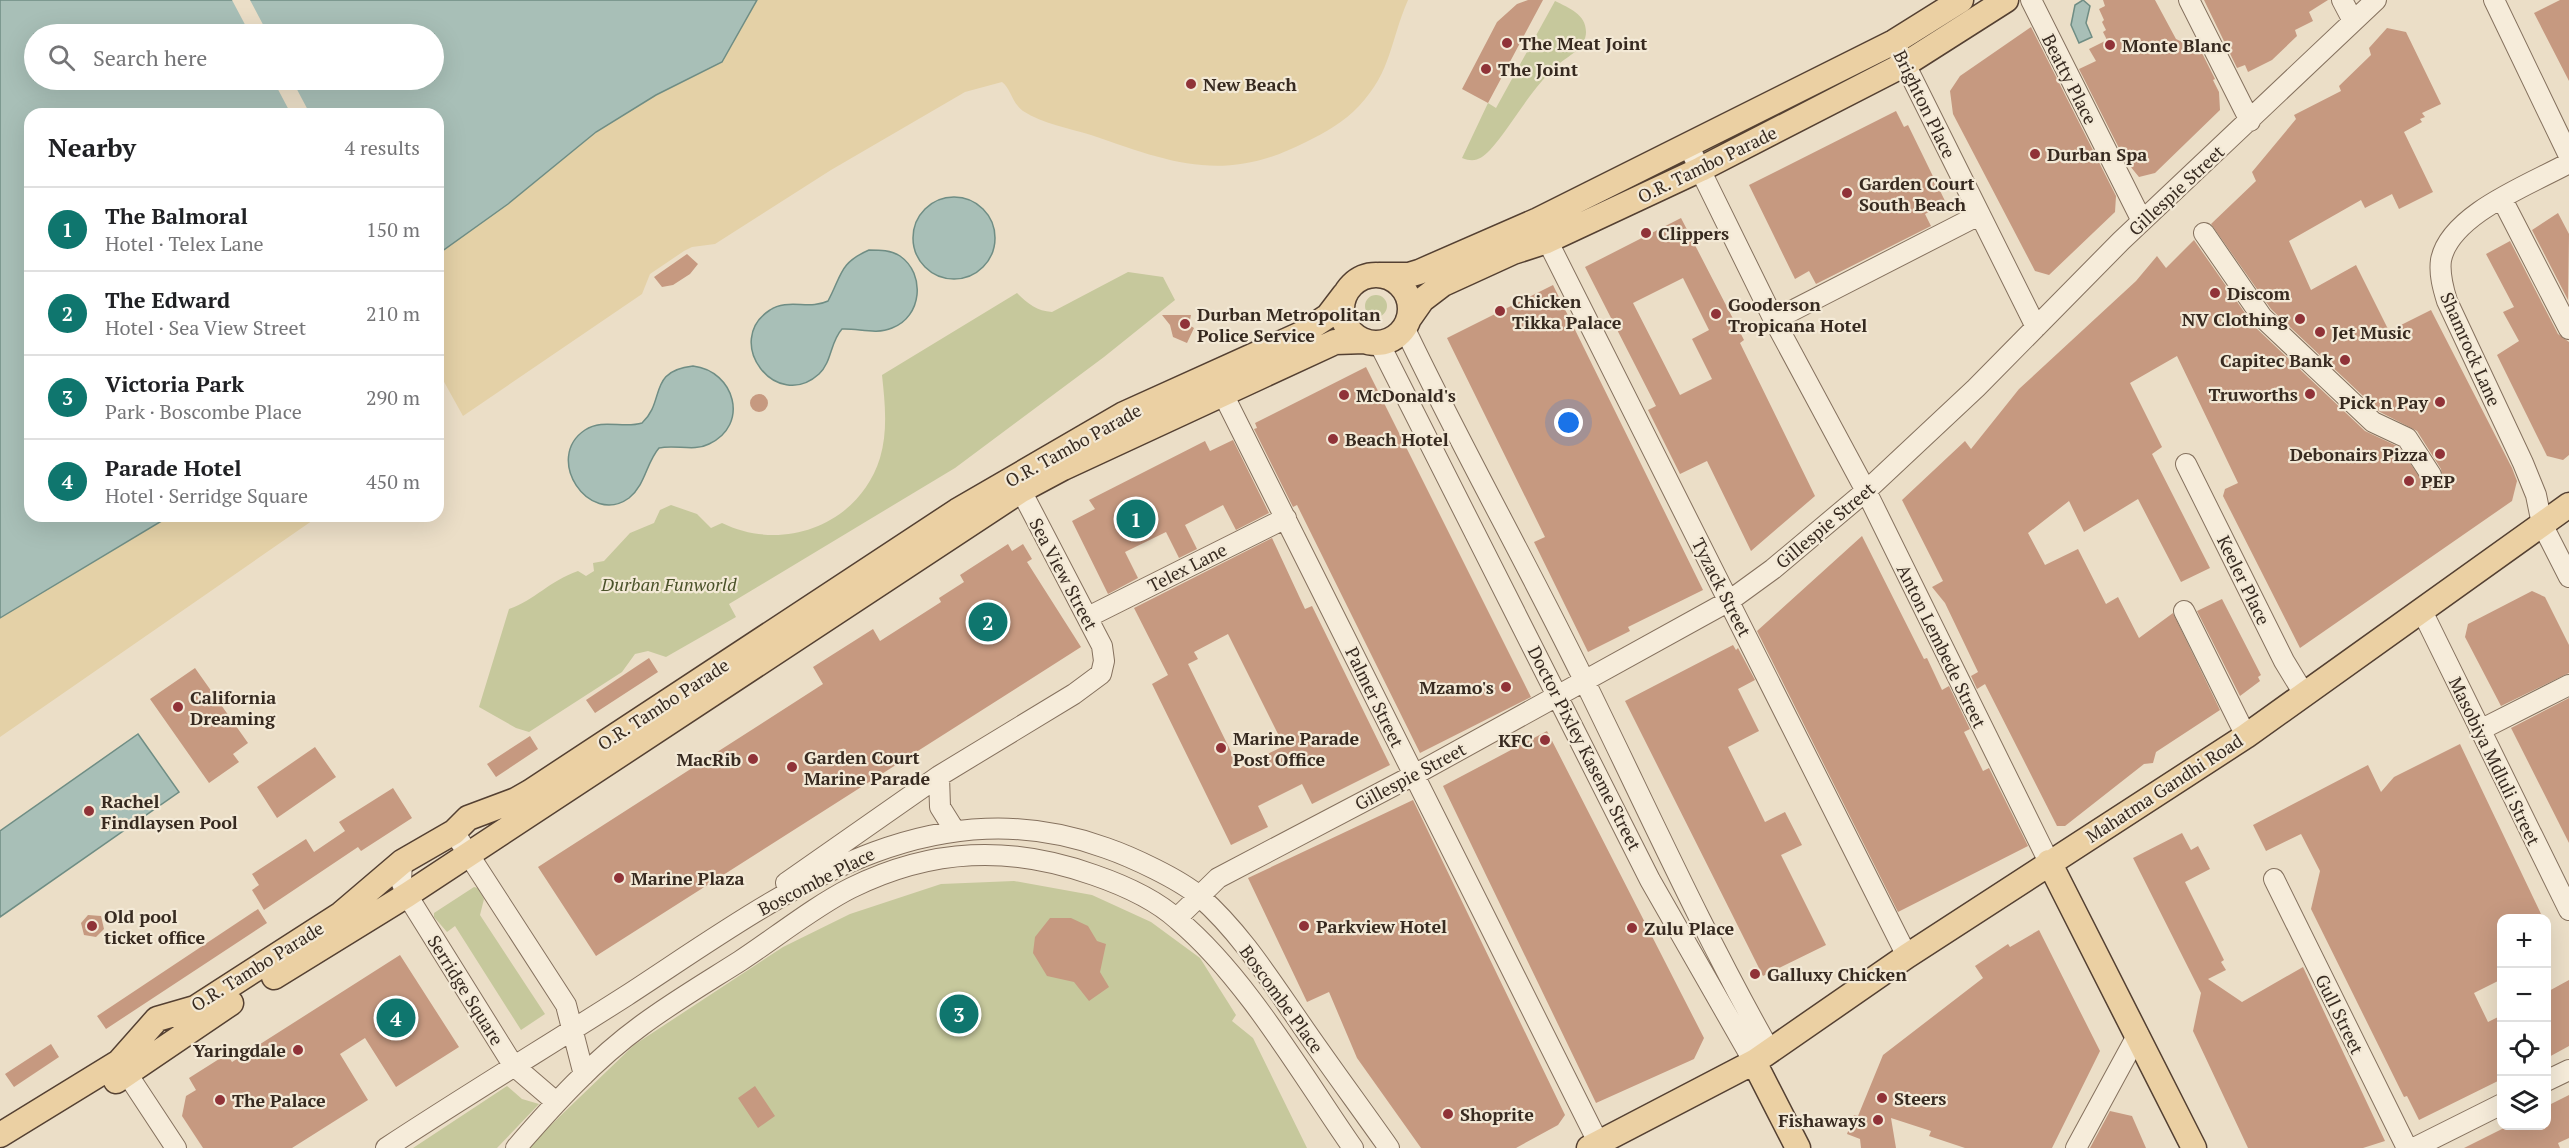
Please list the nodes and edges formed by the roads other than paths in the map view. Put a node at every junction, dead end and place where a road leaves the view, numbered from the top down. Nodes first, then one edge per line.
1 (1962, 0) edge
2 (2006, 0) edge
3 (2031, 0) edge
4 (2188, 0) edge
5 (2342, 0) edge
6 (2376, 0) edge
7 (2494, 0) edge
8 (2353, 21) junction
9 (1894, 42) junction
10 (1907, 63) junction
11 (2250, 121) junction
12 (1689, 145) junction
13 (2569, 156) edge
14 (2569, 163) edge
15 (1701, 169) junction
16 (2502, 199) junction
17 (1979, 215) junction
18 (2142, 221) junction
19 (1543, 230) junction
20 (2204, 233) dead end
21 (1380, 275) junction
22 (1344, 295) junction
23 (1774, 320) junction
24 (1406, 323) junction
25 (2036, 327) junction
26 (2569, 329) edge
27 (1372, 342) junction
28 (1218, 385) junction
29 (2186, 464) dead end
30 (2431, 475) dead end
31 (1017, 484) junction
32 (1866, 491) junction
33 (2569, 505) edge
34 (1286, 518) junction
35 (2542, 524) junction
36 (2569, 577) edge
37 (1730, 601) junction
38 (2184, 611) dead end
39 (2422, 611) junction
40 (1088, 617) junction
41 (1584, 680) junction
42 (2569, 685) edge
43 (2304, 694) junction
44 (1559, 695) junction
45 (2480, 730) junction
46 (2246, 736) junction
47 (1414, 775) junction
48 (939, 776) junction
49 (907, 797) junction
50 (940, 807) junction
51 (955, 831) junction
52 (454, 832) junction
53 (470, 854) junction
54 (402, 862) junction
55 (2049, 862) junction
56 (2274, 879) dead end
57 (407, 895) junction
58 (1198, 895) junction
59 (763, 905) junction
60 (2569, 910) edge
61 (1177, 918) junction
62 (1906, 956) junction
63 (1299, 1022) junction
64 (573, 1030) junction
65 (2138, 1034) junction
66 (1762, 1057) junction
67 (513, 1065) junction
68 (123, 1068) junction
69 (2569, 1070) edge
70 (584, 1075) junction
71 (2551, 1079) edge
72 (1320, 1101) junction
73 (556, 1102) junction
74 (2497, 1106) edge
75 (0, 1135) edge
76 (1596, 1146) edge
77 (10, 1148) edge
78 (176, 1148) edge
79 (386, 1148) edge
80 (516, 1148) edge
81 (1353, 1148) edge
82 (1389, 1148) edge
83 (1798, 1148) edge
84 (2076, 1148) edge
85 (2194, 1148) edge
86 (2407, 1148) edge
87 (2414, 1148) edge

1 - 9 main road, O.R. Tambo Parade
2 - 10 main road, O.R. Tambo Parade
3 - 18 street, Beatty Place
4 - 11 street
5 - 8 street
6 - 8 street, Gillespie Street
7 - 13 street
8 - 11 street, Gillespie Street
9 - 10 street, Brighton Place
9 - 12 main road, O.R. Tambo Parade
10 - 15 main road, O.R. Tambo Parade
10 - 17 street, Brighton Place
11 - 18 street, Gillespie Street
12 - 15 street, Anton Lembede Street
12 - 19 main road, O.R. Tambo Parade
14 - 16 street, Shamrock Lane
15 - 19 main road, O.R. Tambo Parade
15 - 23 street, Anton Lembede Street
16 - 26 street
16 - 35 street, Shamrock Lane
17 - 23 street
17 - 25 street, Brighton Place
18 - 25 street, Gillespie Street
19 - 21 main road, O.R. Tambo Parade
19 - 24 main road, O.R. Tambo Parade
19 - 37 street, Tyzack Street
20 - 30 street
21 - 22 main road, O.R. Tambo Parade
21 - 24 main road
22 - 27 main road
22 - 28 main road, O.R. Tambo Parade
23 - 32 street, Anton Lembede Street
24 - 27 main road, O.R. Tambo Parade
24 - 41 street, Doctor Pixley Kaseme Street
25 - 32 street, Gillespie Street
27 - 28 main road, O.R. Tambo Parade
27 - 44 street, Doctor Pixley Kaseme Street
28 - 31 main road, O.R. Tambo Parade
28 - 34 street, Palmer Street
29 - 43 street, Keeler Place
31 - 40 street, Sea View Street
31 - 52 main road, O.R. Tambo Parade
31 - 53 main road, O.R. Tambo Parade
32 - 37 street, Gillespie Street
32 - 55 street, Anton Lembede Street
33 - 35 main road, Mahatma Gandhi Road
34 - 40 street, Telex Lane
34 - 47 street, Palmer Street
35 - 36 street, Shamrock Lane
35 - 39 main road, Mahatma Gandhi Road
37 - 41 street, Gillespie Street
37 - 62 street, Tyzack Street
38 - 46 street
39 - 43 main road, Mahatma Gandhi Road
39 - 45 street, Masobiya Mdluli Street
40 - 48 street, Sea View Street
41 - 44 street, Gillespie Street
41 - 66 street, Doctor Pixley Kaseme Street
42 - 45 street
43 - 46 main road, Mahatma Gandhi Road
44 - 47 street, Gillespie Street
44 - 66 street, Doctor Pixley Kaseme Street
45 - 60 street, Masobiya Mdluli Street
46 - 55 main road, Mahatma Gandhi Road
47 - 58 street, Gillespie Street
47 - 76 street, Palmer Street
48 - 49 street
48 - 50 street
49 - 50 street
49 - 59 street
50 - 51 street
51 - 58 street, Boscombe Place
51 - 59 street, Boscombe Place
52 - 53 street
52 - 54 main road, O.R. Tambo Parade
53 - 57 main road, O.R. Tambo Parade
53 - 64 street
54 - 57 street, Serridge Square
54 - 68 main road, O.R. Tambo Parade
55 - 62 main road, Mahatma Gandhi Road
55 - 65 main road, Anton Lembede Street
56 - 86 street, Gull Street
57 - 67 street, Serridge Square
57 - 68 main road, O.R. Tambo Parade
58 - 61 street, Gillespie Street
58 - 63 street, Boscombe Place
59 - 64 street, Boscombe Place
61 - 70 street, Boscombe Place
61 - 72 street, Boscombe Place
62 - 66 main road, Mahatma Gandhi Road
63 - 72 street
63 - 82 street, Boscombe Place
64 - 67 street, Boscombe Place
64 - 70 street
65 - 84 street
65 - 85 main road, Anton Lembede Street
66 - 76 main road, Mahatma Gandhi Road
66 - 83 main road, Doctor Pixley Kaseme Street
67 - 73 street, Serridge Square
67 - 79 street, Boscombe Place
68 - 75 main road, O.R. Tambo Parade
68 - 77 main road, O.R. Tambo Parade
68 - 78 street
69 - 71 street
70 - 73 street, Boscombe Place
72 - 81 street, Boscombe Place
73 - 80 street, Boscombe Place
74 - 87 street

